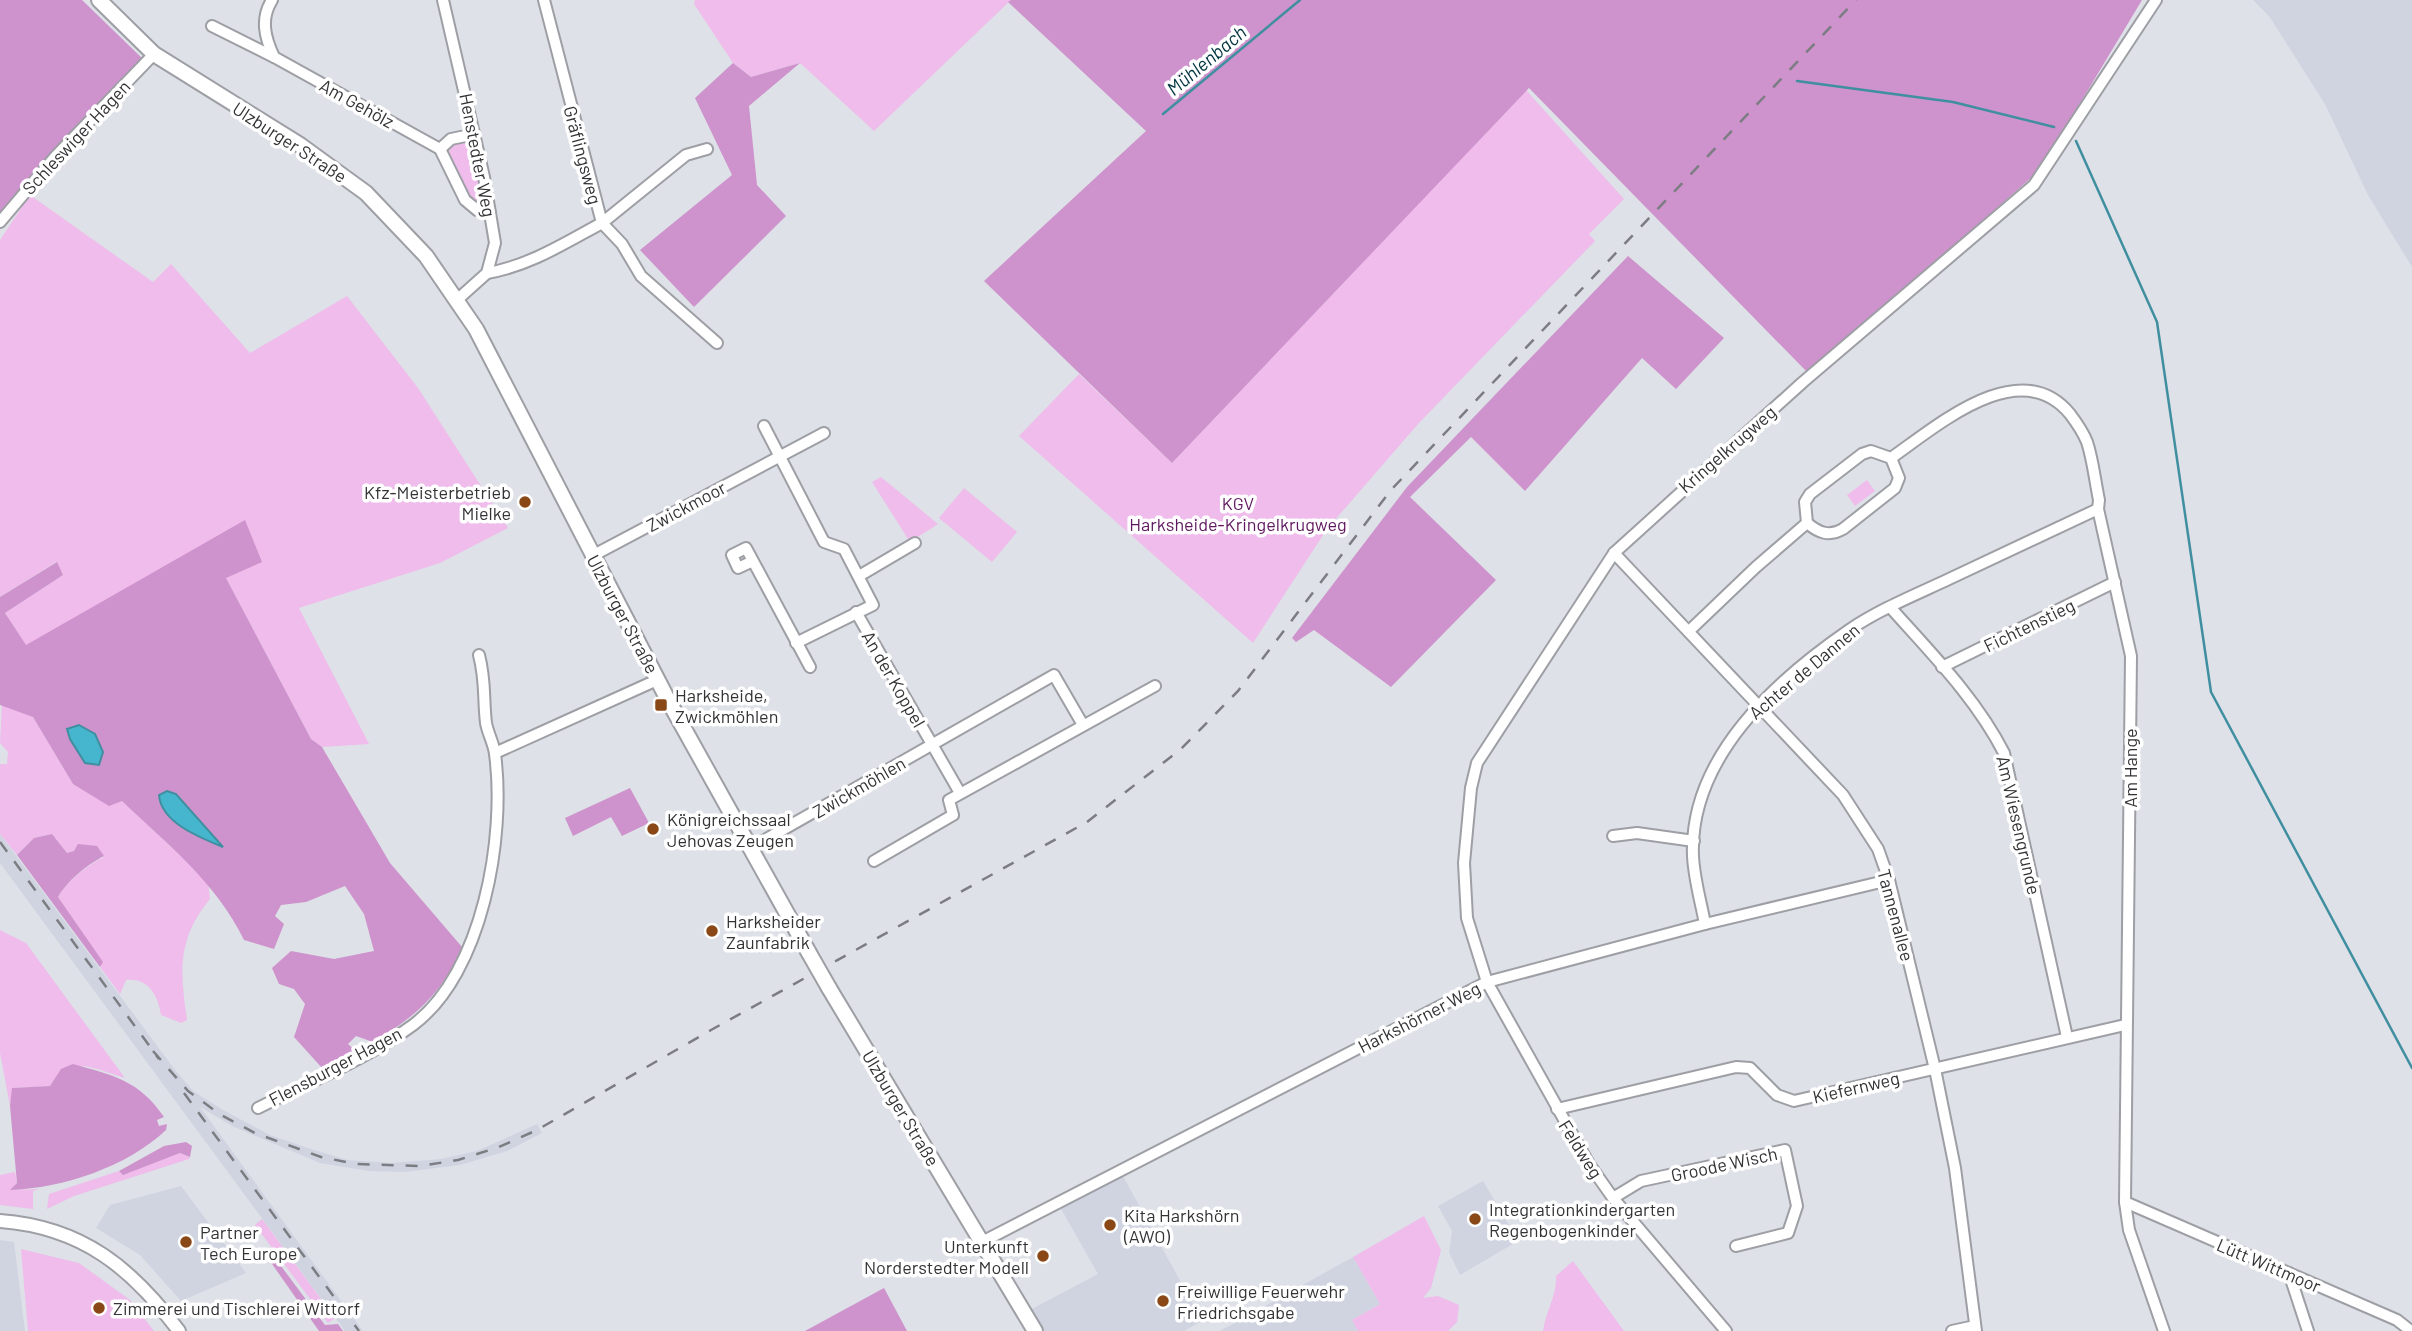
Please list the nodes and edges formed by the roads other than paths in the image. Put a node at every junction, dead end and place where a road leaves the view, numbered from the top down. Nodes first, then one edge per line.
1 (100, 0) edge
2 (272, 0) edge
3 (443, 0) edge
4 (544, 0) edge
5 (2156, 0) edge
6 (212, 26) dead end
7 (264, 30) junction
8 (244, 43) junction
9 (154, 54) junction
10 (274, 57) junction
11 (474, 134) junction
12 (440, 149) junction
13 (707, 149) dead end
14 (490, 213) junction
15 (0, 222) edge
16 (602, 223) junction
17 (487, 272) junction
18 (458, 299) junction
19 (717, 343) dead end
20 (764, 426) dead end
21 (824, 433) dead end
22 (780, 456) junction
23 (1891, 458) junction
24 (2098, 509) junction
25 (1807, 523) junction
26 (915, 543) dead end
27 (1614, 552) junction
28 (592, 556) junction
29 (753, 561) dead end
30 (859, 576) junction
31 (2115, 582) junction
32 (1890, 607) junction
33 (856, 612) junction
34 (1689, 631) junction
35 (796, 643) junction
36 (478, 655) dead end
37 (810, 667) dead end
38 (1942, 667) junction
39 (657, 680) junction
40 (1155, 686) dead end
41 (1758, 706) junction
42 (1083, 725) junction
43 (933, 745) junction
44 (495, 753) junction
45 (960, 793) junction
46 (1613, 836) dead end
47 (1694, 841) junction
48 (749, 849) junction
49 (874, 861) dead end
50 (1889, 880) junction
51 (1705, 924) junction
52 (1487, 982) junction
53 (2124, 1025) junction
54 (2067, 1037) junction
55 (1935, 1069) junction
56 (258, 1108) dead end
57 (1557, 1109) junction
58 (1613, 1198) junction
59 (2124, 1202) junction
60 (0, 1222) edge
61 (982, 1242) junction
62 (1736, 1246) dead end
63 (2289, 1273) junction
64 (1975, 1328) edge
65 (179, 1331) edge
66 (1035, 1331) edge
67 (1726, 1331) edge
68 (1952, 1331) edge
69 (2164, 1331) edge
70 (2308, 1331) edge
71 (2411, 1331) edge

1 - 9 main road, Ulzburger Straße
2 - 7 street
3 - 11 street, Henstedter Weg
4 - 16 street, Gräflingsweg
5 - 27 street, Kringelkrugweg
6 - 8 street, Am Gehölz
7 - 8 street
7 - 10 street
8 - 10 street, Am Gehölz
9 - 15 street, Schleswiger Hagen
9 - 18 main road, Ulzburger Straße
10 - 12 street, Am Gehölz
11 - 12 street
11 - 14 street, Henstedter Weg
12 - 14 street
13 - 16 street, Gräflingsweg
14 - 17 street, Henstedter Weg
16 - 17 street
16 - 19 street
17 - 18 street
18 - 28 main road, Ulzburger Straße
20 - 22 street
21 - 22 street, Zwickmoor
22 - 28 street, Zwickmoor
22 - 30 street, An der Koppel
23 - 24 street, Am Hange
23 - 25 street
23 - 25 street
24 - 31 street, Am Hange
24 - 32 street, Achter de Dannen
25 - 34 street
26 - 30 street
27 - 34 street, Tannenallee
27 - 52 street, Kringelkrugweg
28 - 39 main road, Ulzburger Straße
29 - 35 street
30 - 33 street, An der Koppel
31 - 38 street, Fichtenstieg
31 - 53 street, Am Hange
32 - 38 street, Am Wiesengrunde
32 - 41 street, Achter de Dannen
33 - 35 street, An der Koppel
33 - 43 street, An der Koppel
34 - 41 street, Tannenallee
35 - 37 street
36 - 44 street, Flensburger Hagen
38 - 54 street, Am Wiesengrunde
39 - 44 street
39 - 48 main road, Ulzburger Straße
40 - 42 street
41 - 47 street, Achter de Dannen
41 - 50 street, Tannenallee
42 - 43 street, Zwickmöhlen
42 - 45 street
43 - 45 street
43 - 48 street, Zwickmöhlen
44 - 56 street, Flensburger Hagen
45 - 49 street
46 - 47 street
47 - 51 street, Achter de Dannen
48 - 61 main road, Ulzburger Straße, bridge
50 - 51 street, Harkshörner Weg
50 - 55 street, Tannenallee
51 - 52 street, Harkshörner Weg
52 - 57 street, Feldweg
52 - 61 street, Harkshörner Weg
53 - 54 street, Kiefernweg
53 - 59 street, Am Hange
54 - 55 street, Kiefernweg
55 - 57 street, Kiefernweg
55 - 64 street, Tannenallee
57 - 58 street, Feldweg
58 - 62 street, Groode Wisch
58 - 67 street, Feldweg
59 - 63 street, Lütt Wittmoor
59 - 69 street, Am Hange
60 - 65 street
61 - 66 main road, Ulzburger Straße
63 - 70 street
63 - 71 street, Lütt Wittmoor
64 - 68 street

